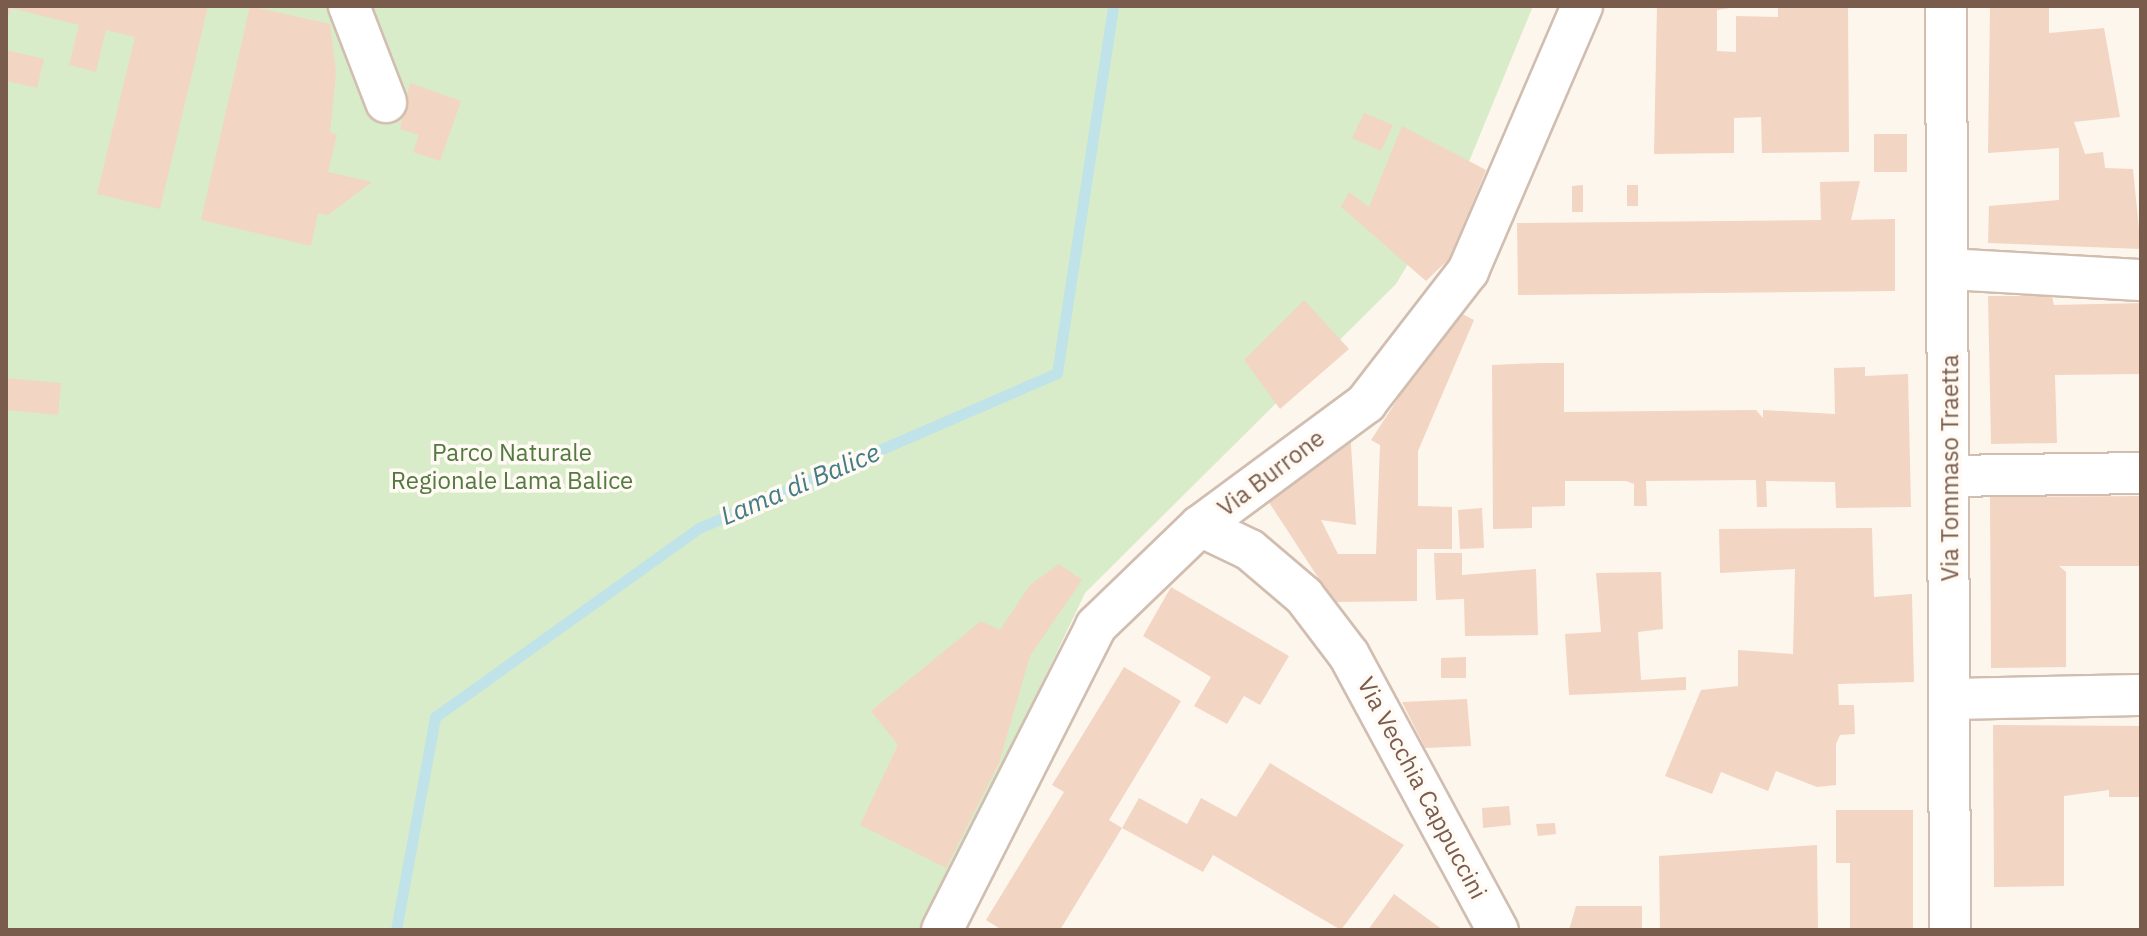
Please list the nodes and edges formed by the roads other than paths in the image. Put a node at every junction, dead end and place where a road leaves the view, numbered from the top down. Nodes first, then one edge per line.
1 (349, 6) edge
2 (1582, 6) edge
3 (1946, 6) edge
4 (386, 102) dead end
5 (1949, 269) junction
6 (2141, 280) edge
7 (2141, 473) edge
8 (1950, 476) junction
9 (1200, 526) junction
10 (2141, 695) edge
11 (1950, 699) junction
12 (942, 930) edge
13 (1498, 930) edge
14 (1950, 930) edge

1 - 4 street
2 - 9 street, Via Burrone
3 - 5 street, Via Tommaso Traetta
5 - 6 street
5 - 8 street, Via Tommaso Traetta
7 - 8 street
8 - 11 street, Via Tommaso Traetta
9 - 12 street, Via Burrone
9 - 13 street, Via Vecchia Cappuccini
10 - 11 street
11 - 14 street, Via Tommaso Traetta

